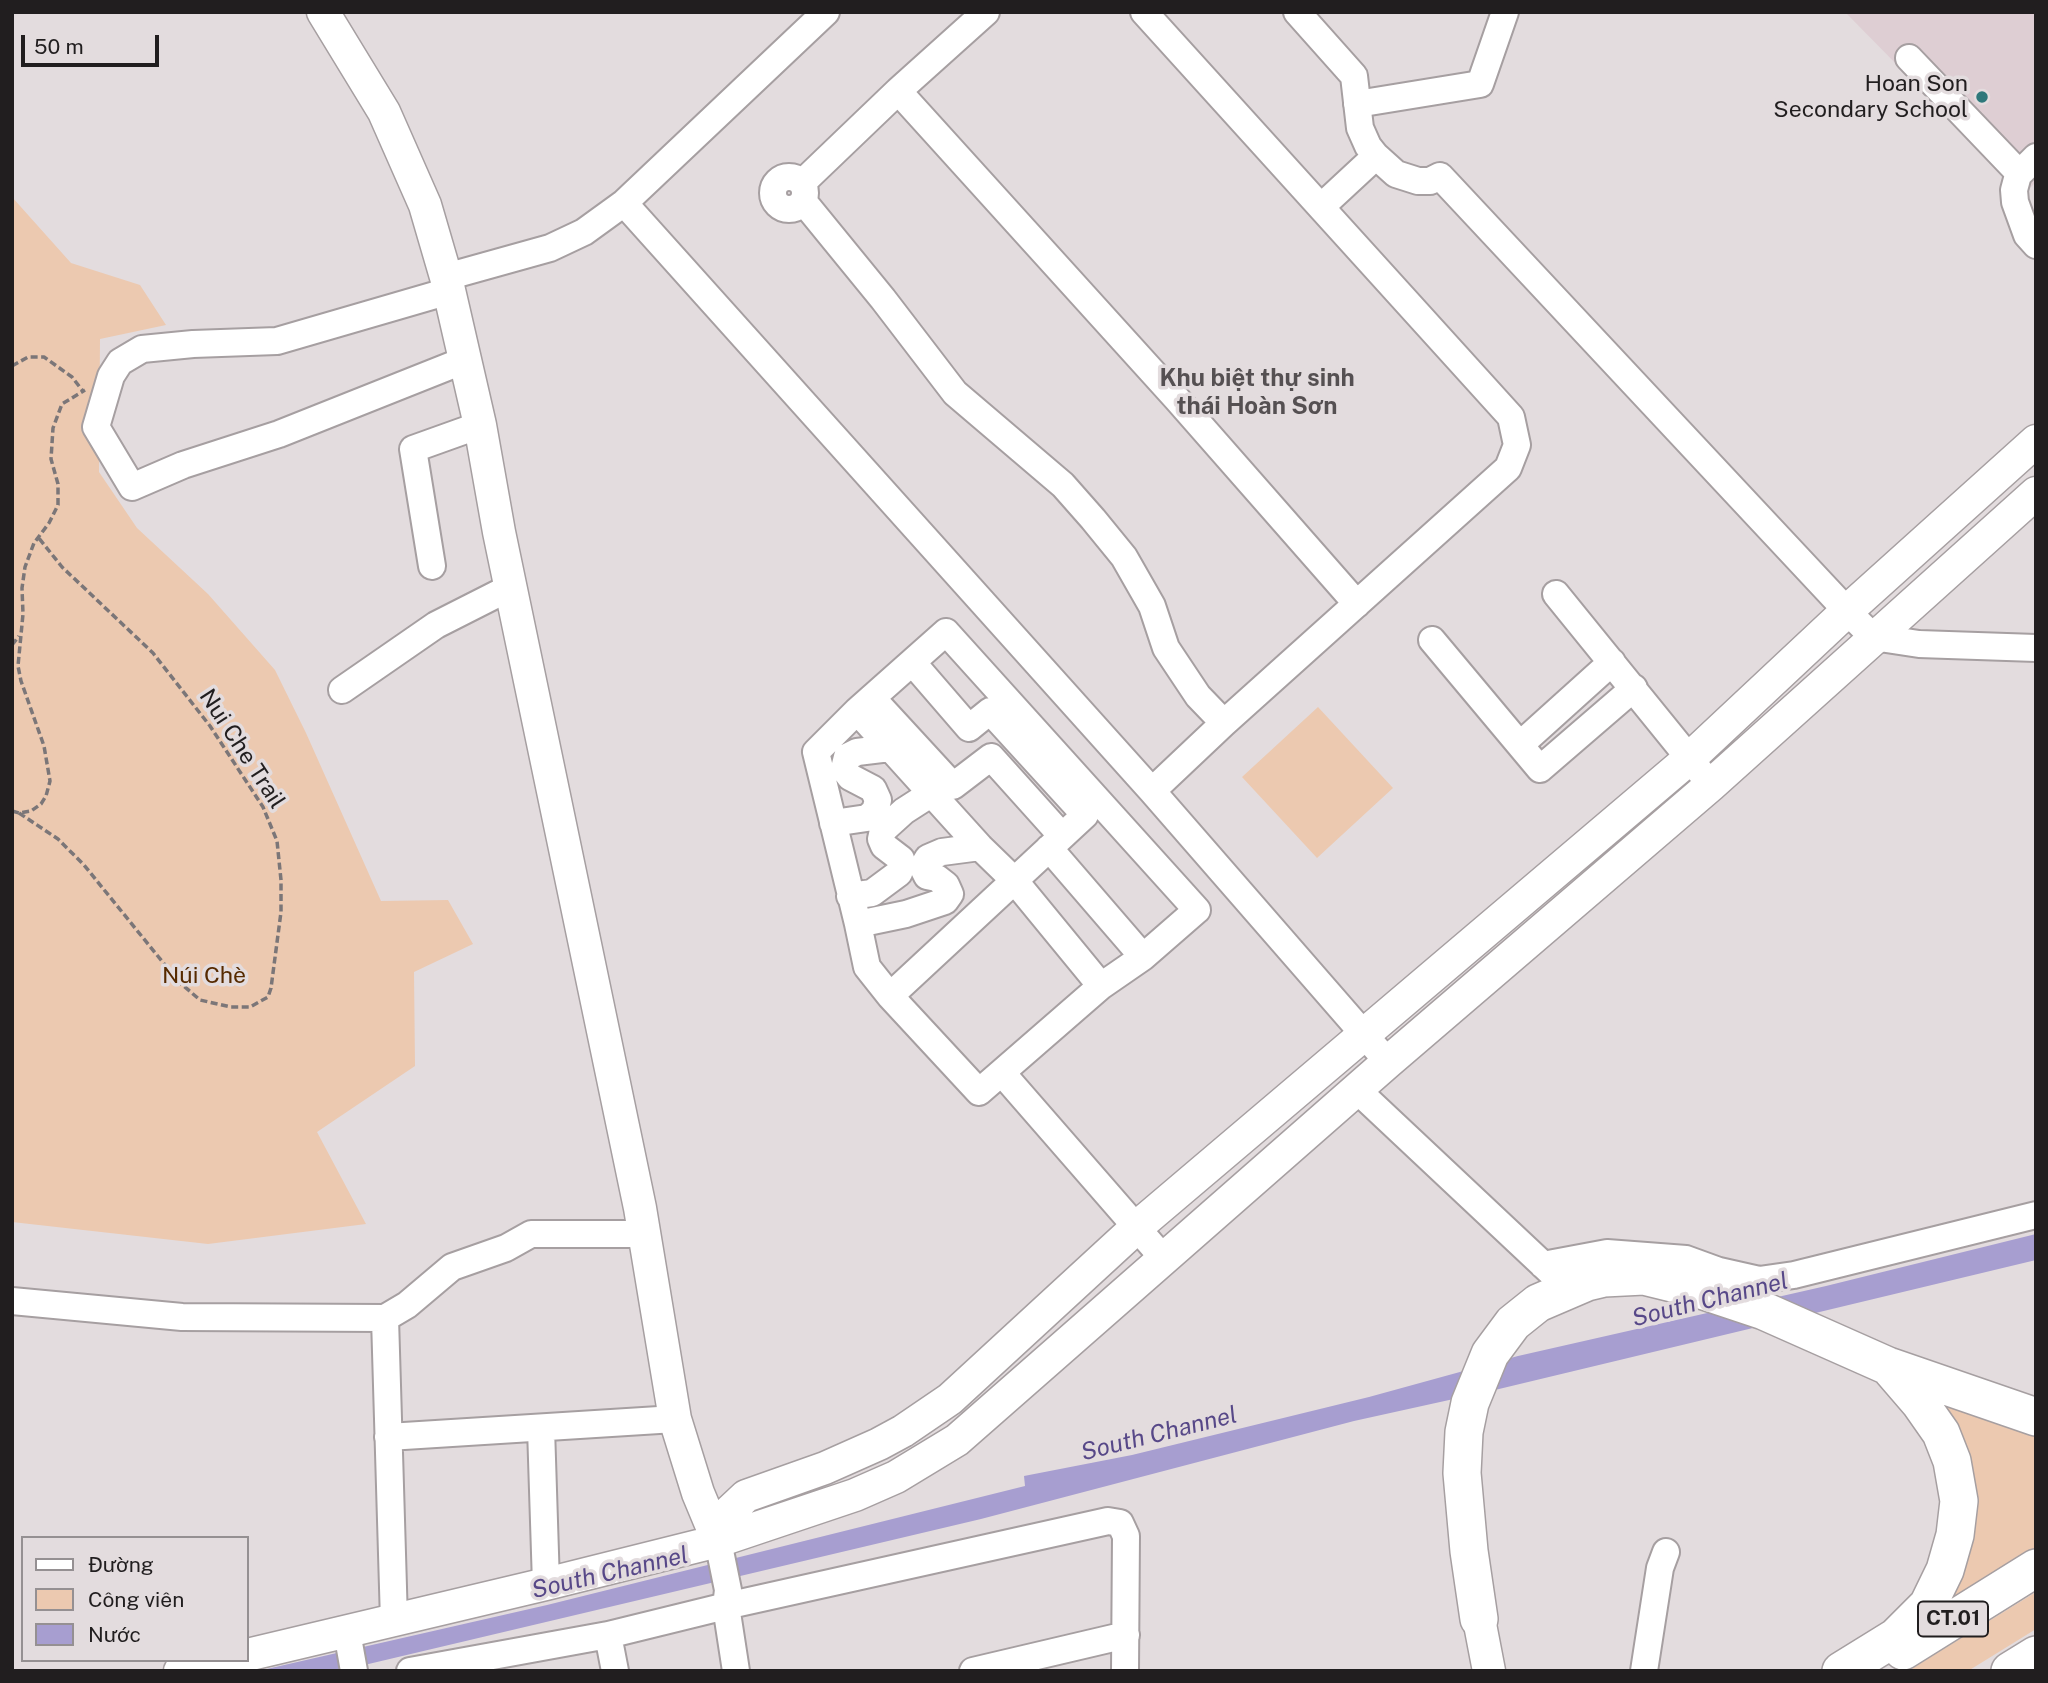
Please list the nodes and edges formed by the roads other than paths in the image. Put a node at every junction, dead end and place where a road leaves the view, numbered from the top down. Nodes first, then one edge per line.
1 (323, 12) edge
2 (825, 12) edge
3 (986, 12) edge
4 (1144, 12) edge
5 (1297, 12) edge
6 (1505, 12) edge
7 (1909, 58) dead end
8 (898, 91) junction
9 (1357, 104) junction
10 (1376, 156) junction
11 (2028, 165) edge
12 (624, 203) junction
13 (1321, 207) junction
14 (2036, 245) edge
15 (448, 284) junction
16 (465, 360) junction
17 (480, 425) junction
18 (2036, 441) edge
19 (2036, 493) edge
20 (432, 566) dead end
21 (512, 587) junction
22 (1556, 594) dead end
23 (1357, 604) junction
24 (1847, 611) junction
25 (1873, 637) junction
26 (1432, 640) dead end
27 (2036, 648) edge
28 (1612, 662) junction
29 (905, 668) junction
30 (1634, 688) junction
31 (342, 690) dead end
32 (864, 705) junction
33 (1224, 723) junction
34 (1521, 744) junction
35 (890, 748) junction
36 (1690, 758) junction
37 (1711, 785) junction
38 (1152, 791) junction
39 (932, 793) junction
40 (833, 823) junction
41 (1062, 837) junction
42 (980, 846) junction
43 (1014, 880) junction
44 (850, 896) junction
45 (858, 925) junction
46 (1143, 957) junction
47 (1101, 986) junction
48 (890, 996) junction
49 (1362, 1034) junction
50 (1388, 1062) junction
51 (1002, 1073) junction
52 (1357, 1090) junction
53 (2036, 1215) edge
54 (1137, 1227) junction
55 (645, 1234) junction
56 (1164, 1259) junction
57 (1543, 1265) junction
58 (1569, 1289) junction
59 (12, 1301) edge
60 (385, 1318) junction
61 (1888, 1366) junction
62 (2036, 1417) edge
63 (675, 1419) junction
64 (541, 1428) junction
65 (388, 1437) junction
66 (718, 1541) junction
67 (1666, 1552) dead end
68 (2036, 1568) edge
69 (546, 1584) junction
70 (727, 1598) junction
71 (1479, 1619) joint
72 (394, 1621) junction
73 (348, 1632) junction
74 (608, 1635) junction
75 (1126, 1635) junction
76 (248, 1655) edge
77 (2036, 1655) edge
78 (218, 1662) edge
79 (998, 1668) edge
80 (180, 1671) edge
81 (354, 1671) edge
82 (410, 1671) edge
83 (615, 1671) edge
84 (736, 1671) edge
85 (973, 1671) edge
86 (1125, 1671) edge
87 (1489, 1671) edge
88 (1644, 1671) edge
89 (1841, 1671) edge
90 (1871, 1671) edge
91 (2010, 1671) edge

1 - 15 main road
2 - 12 street
3 - 8 street
4 - 13 street
5 - 9 street
6 - 9 street
7 - 11 street
8 - 23 street
8 - 33 street
9 - 10 street
10 - 13 street
10 - 24 street
11 - 14 street
12 - 15 street
12 - 38 street
13 - 23 street
15 - 16 main road
15 - 16 street
16 - 17 main road
17 - 20 street
17 - 21 main road
18 - 24 main road
19 - 25 main road
21 - 31 street
21 - 55 main road
22 - 28 street
23 - 33 street
24 - 25 street
24 - 36 main road
25 - 27 street
25 - 37 main road
26 - 34 street
28 - 30 street
28 - 34 street
29 - 32 street
29 - 41 street
29 - 46 street
30 - 34 street
30 - 36 street
32 - 35 street
32 - 40 street
32 - 41 street
33 - 38 street
35 - 39 street
35 - 40 street
36 - 37 street
36 - 49 main road
37 - 50 main road
38 - 49 street
39 - 42 street
39 - 44 street
40 - 44 street
41 - 43 street
41 - 46 street
42 - 43 street
42 - 45 street
43 - 47 street
43 - 48 street
44 - 45 street
45 - 48 street
46 - 47 street
47 - 51 street
48 - 51 street
49 - 50 street
49 - 54 main road
50 - 52 main road
51 - 54 street
52 - 56 main road
52 - 57 street
53 - 57 street
54 - 56 street
54 - 66 main road
55 - 60 street
55 - 63 main road
56 - 66 main road
57 - 58 street
58 - 61 highway
58 - 71 highway
59 - 60 street
60 - 65 street
61 - 62 highway
61 - 89 highway
63 - 64 street
63 - 66 main road
64 - 65 street
64 - 69 street
65 - 72 street
66 - 69 main road
66 - 70 street
67 - 88 street
68 - 90 highway, CT.01
69 - 72 main road
70 - 74 street
70 - 75 street
70 - 84 street
71 - 87 main road
72 - 73 main road
73 - 76 main road
73 - 81 street
74 - 82 street
74 - 83 street
75 - 79 street
75 - 86 street
77 - 91 highway
78 - 80 main road
79 - 85 street

